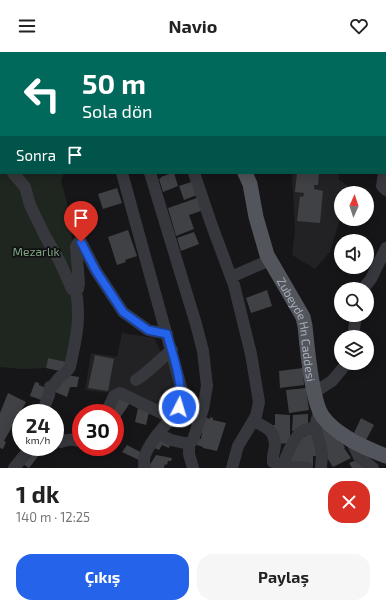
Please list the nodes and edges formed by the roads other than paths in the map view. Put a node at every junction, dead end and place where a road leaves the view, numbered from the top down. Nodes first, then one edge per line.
1 (14, 174) edge
2 (122, 174) edge
3 (150, 174) edge
4 (194, 174) edge
5 (245, 174) edge
6 (384, 174) edge
7 (386, 190) edge
8 (386, 248) edge
9 (270, 261) junction
10 (231, 277) junction
11 (369, 282) edge
12 (76, 290) junction
13 (167, 334) junction
14 (172, 350) junction
15 (341, 370) edge
16 (136, 380) dead end
17 (315, 392) junction
18 (46, 404) edge
19 (110, 404) edge
20 (320, 412) junction
21 (172, 418) junction
22 (253, 420) junction
23 (316, 427) junction
24 (160, 431) junction
25 (351, 440) junction
26 (191, 442) junction
27 (26, 456) edge
28 (386, 456) edge
29 (20, 466) edge
30 (280, 466) edge
31 (144, 468) edge
32 (195, 468) edge
33 (232, 468) edge
34 (309, 468) edge
35 (321, 468) edge
36 (373, 468) edge

1 - 12 street
2 - 13 street
3 - 26 street
4 - 10 street
5 - 9 main road, Zubeyde Hn Caddesi
6 - 7 street
8 - 11 street
9 - 10 street
9 - 17 main road, Zubeyde Hn Caddesi
10 - 22 street
12 - 13 street
12 - 18 street
13 - 14 street
14 - 16 street
14 - 21 street
15 - 17 street
17 - 20 main road, Zubeyde Hn Caddesi
19 - 21 street
20 - 23 street
20 - 25 main road, Zubeyde Hn Caddesi
21 - 24 street
22 - 30 street
22 - 33 street
23 - 30 street
23 - 35 street
24 - 26 street
24 - 31 street
25 - 28 main road, Zubeyde Hn Caddesi
25 - 36 street
26 - 32 street
27 - 29 street
30 - 34 street
34 - 35 street

